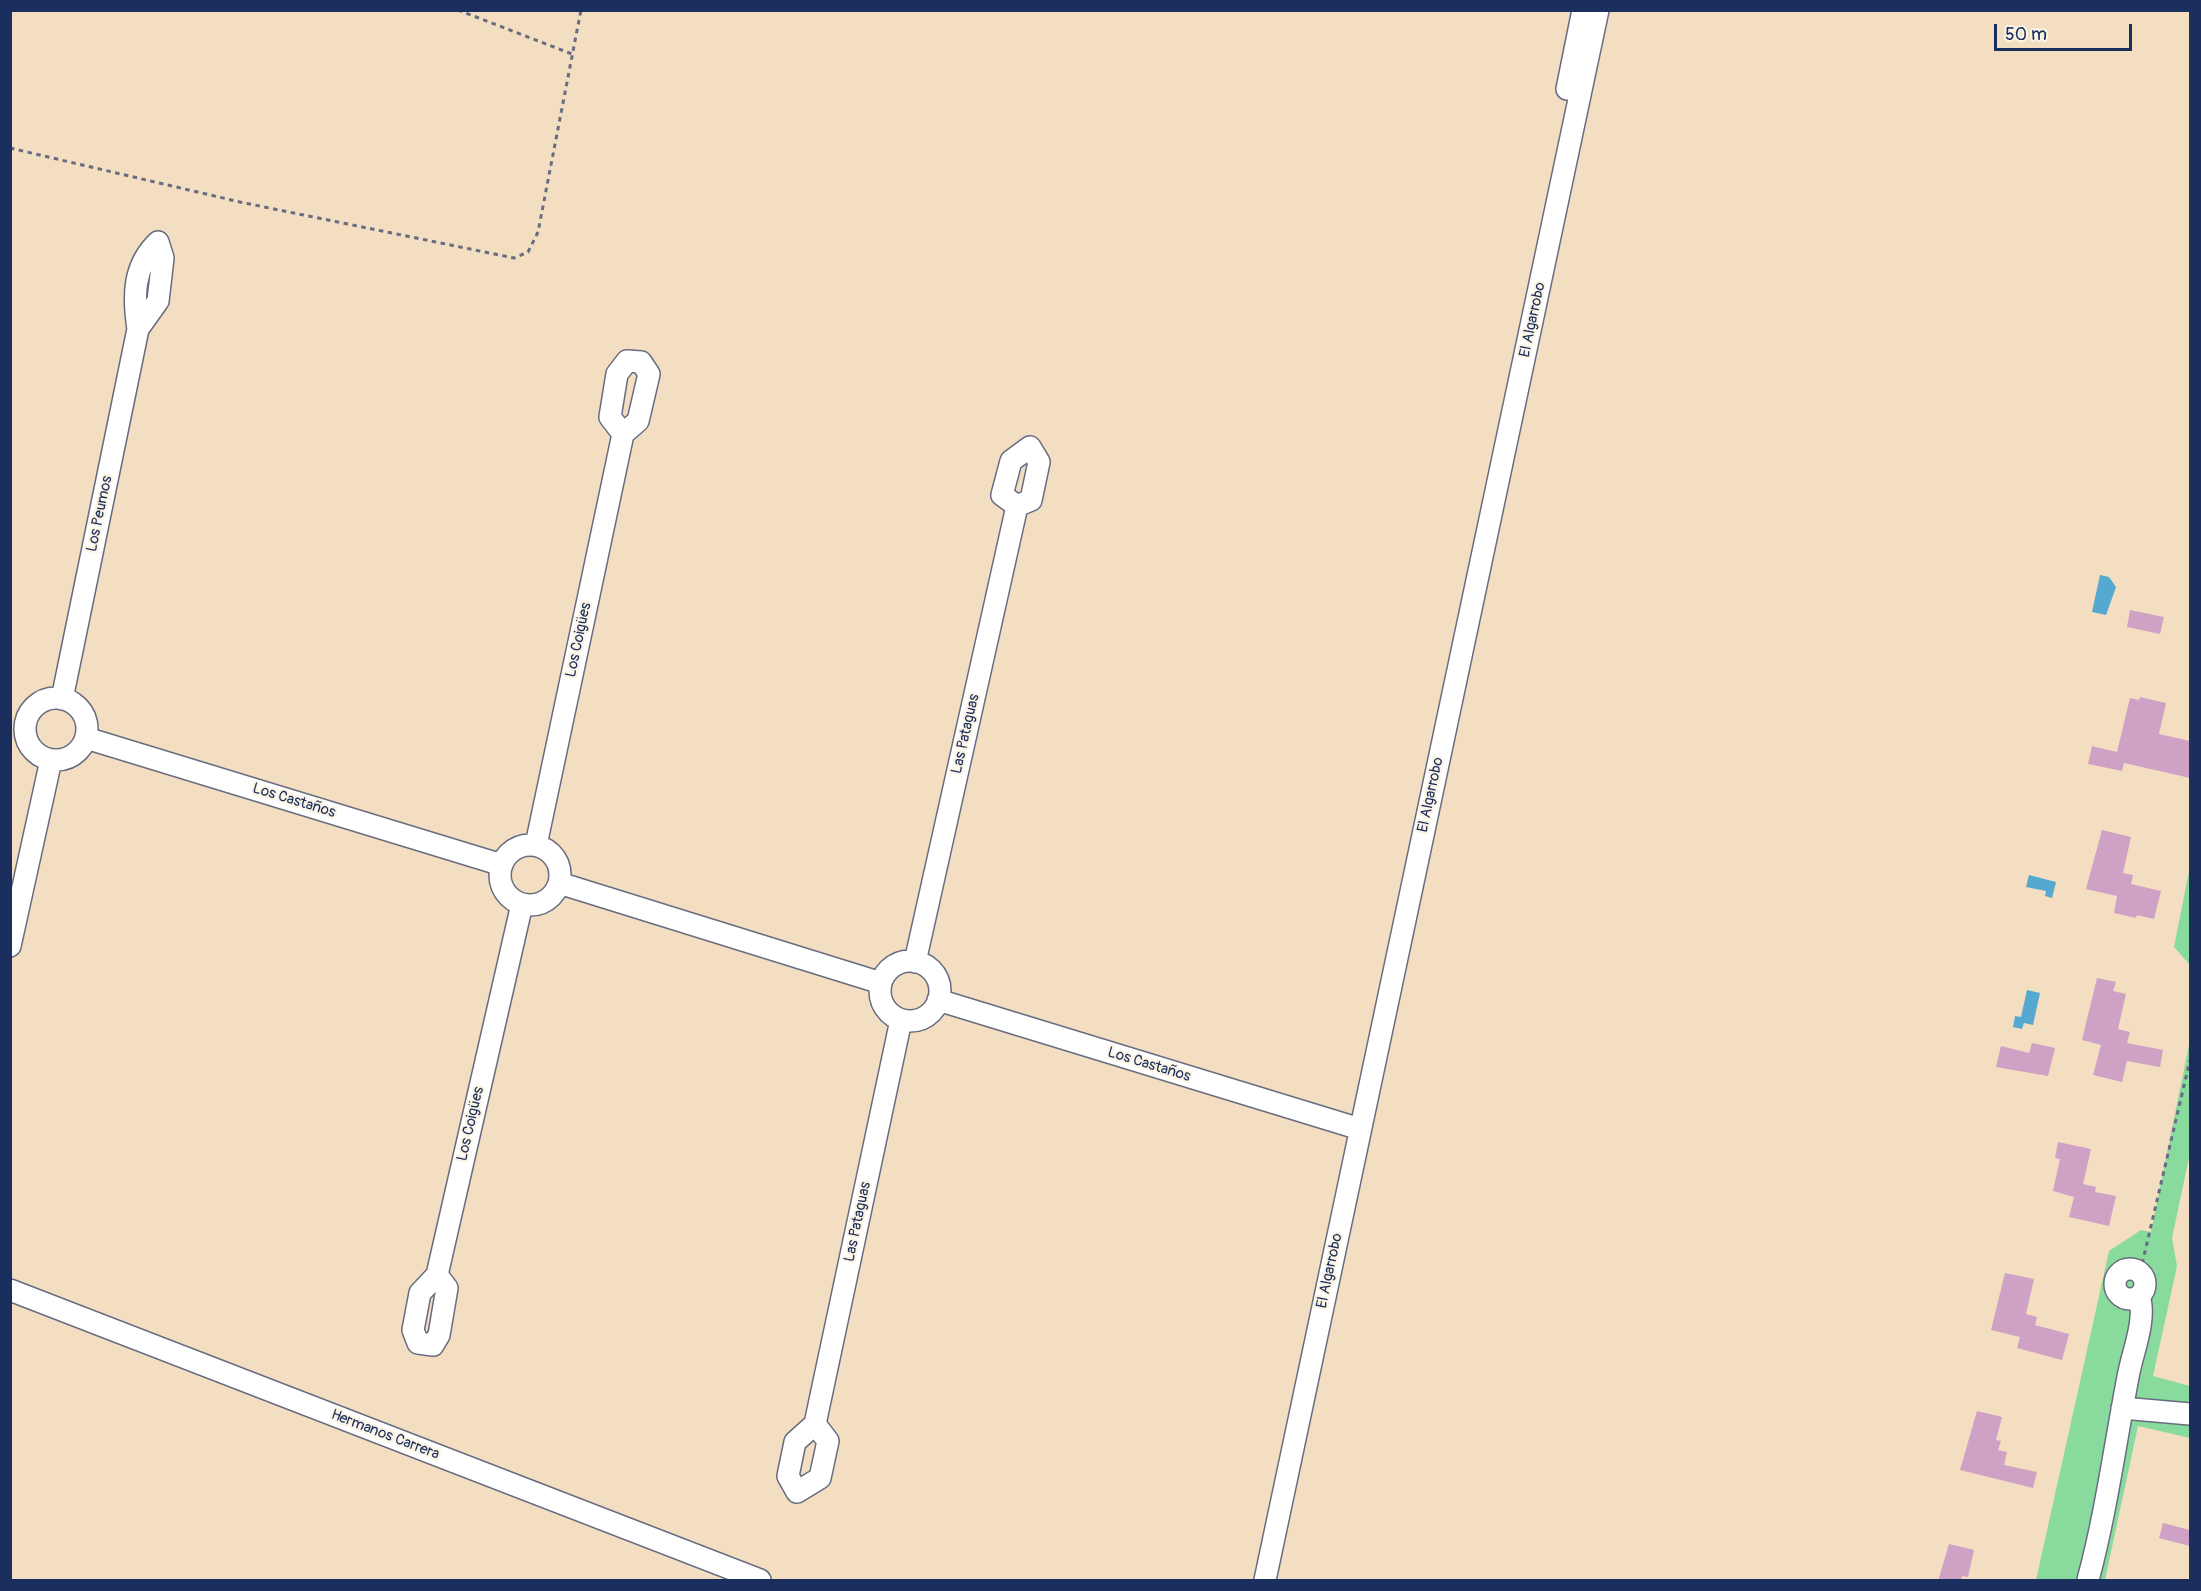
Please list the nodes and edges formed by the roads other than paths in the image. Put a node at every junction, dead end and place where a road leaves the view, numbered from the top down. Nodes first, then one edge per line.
1 (1583, 10) edge
2 (1598, 10) edge
3 (138, 329) dead end
4 (623, 434) dead end
5 (1017, 506) dead end
6 (62, 699) junction
7 (86, 738) junction
8 (51, 760) junction
9 (536, 845) junction
10 (502, 865) junction
11 (559, 883) junction
12 (522, 904) junction
13 (10, 946) edge
14 (915, 962) junction
15 (881, 983) junction
16 (938, 1000) junction
17 (901, 1020) junction
18 (1354, 1127) junction
19 (2138, 1271) road end
20 (437, 1275) dead end
21 (10, 1290) edge
22 (2122, 1408) junction
23 (2190, 1414) edge
24 (815, 1424) dead end
25 (760, 1581) edge
26 (1252, 1581) edge
27 (1265, 1581) edge
28 (2088, 1581) edge

1 - 18 street, El Algarrobo
2 - 18 street, El Algarrobo
3 - 6 street, Los Peumos
4 - 9 street, Los Coigües
5 - 14 street, Las Pataguas
6 - 7 street
6 - 8 street
7 - 8 street
7 - 10 street, Los Castaños
8 - 13 street
9 - 10 street
9 - 11 street
10 - 12 street
11 - 12 street
11 - 15 street
12 - 20 street, Los Coigües
14 - 15 street
14 - 16 street
15 - 17 street
16 - 17 street
16 - 18 street, Los Castaños
17 - 24 street, Las Pataguas
18 - 26 street, El Algarrobo
18 - 27 street, El Algarrobo
19 - 22 street
21 - 25 street, Hermanos Carrera
22 - 23 street
22 - 28 street

